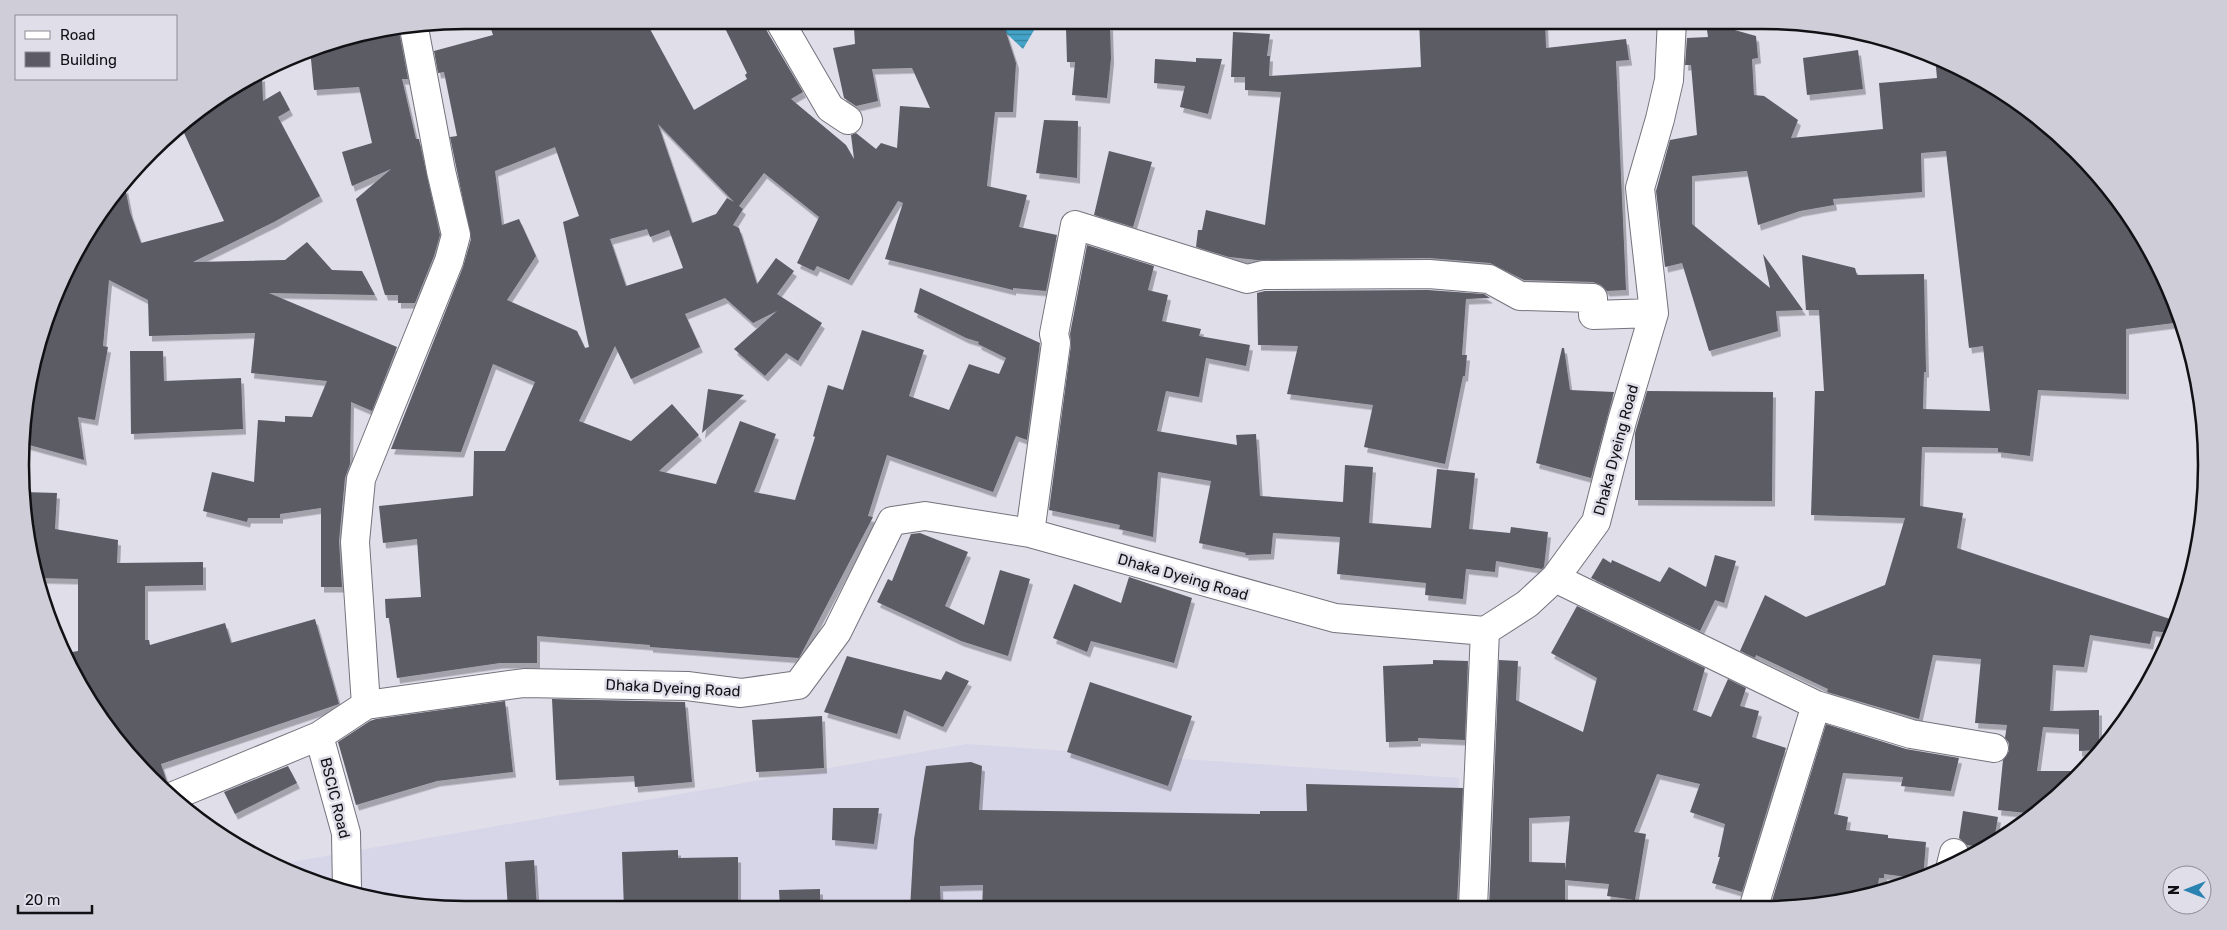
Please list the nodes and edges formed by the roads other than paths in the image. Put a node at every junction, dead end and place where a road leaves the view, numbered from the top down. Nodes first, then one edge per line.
1 (784, 29) edge
2 (1672, 29) edge
3 (415, 32) edge
4 (848, 120) dead end
5 (1654, 313) junction
6 (1030, 533) junction
7 (1555, 578) junction
8 (1485, 631) junction
9 (366, 705) junction
10 (1816, 705) junction
11 (319, 736) junction
12 (1994, 748) dead end
13 (178, 794) edge
14 (347, 884) edge
15 (1473, 901) edge
16 (1756, 901) edge

1 - 4 street
2 - 5 street, Dhaka Dyeing Road
3 - 9 street
5 - 6 street
5 - 7 street, Dhaka Dyeing Road
6 - 8 street, Dhaka Dyeing Road
6 - 9 street, Dhaka Dyeing Road
7 - 8 street, Dhaka Dyeing Road
7 - 10 street
8 - 15 street
9 - 11 street, Dhaka Dyeing Road
10 - 12 street
10 - 16 street
11 - 13 street, Dhaka Dyeing Road
11 - 14 street, BSCIC Road

